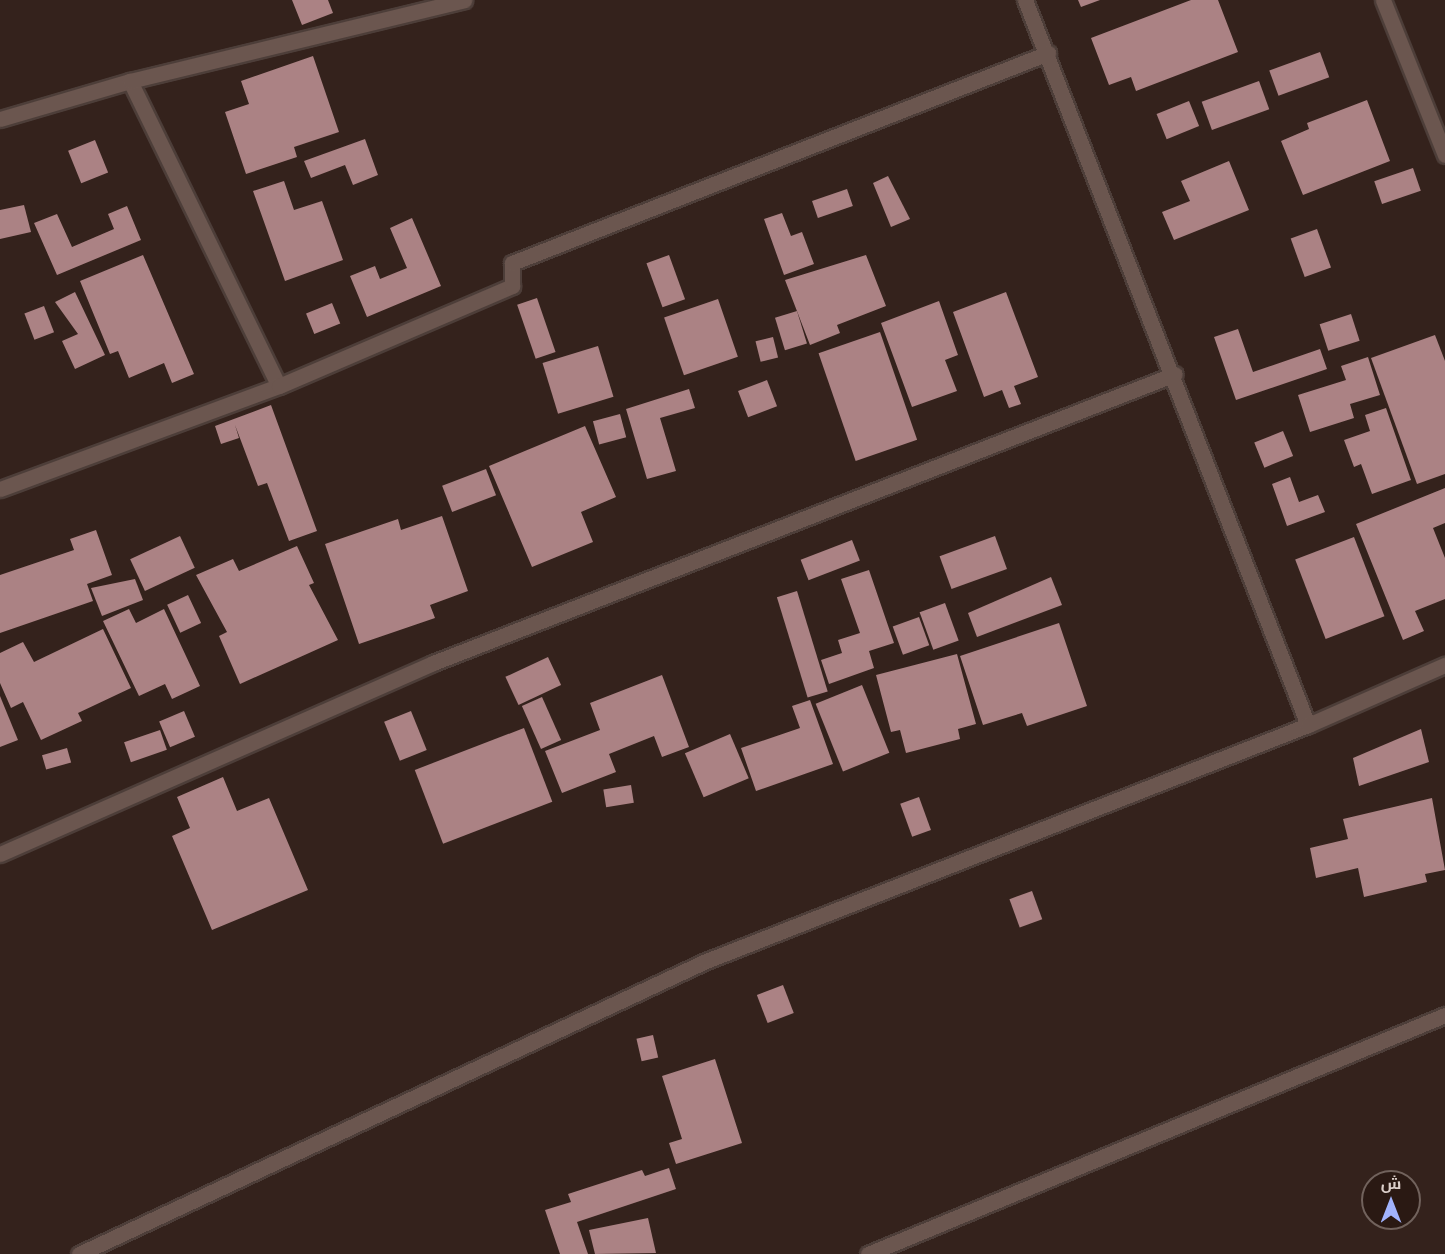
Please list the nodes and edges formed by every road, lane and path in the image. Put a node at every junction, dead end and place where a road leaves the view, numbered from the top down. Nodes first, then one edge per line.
1 (464, 0) edge
2 (1025, 0) edge
3 (1383, 0) edge
4 (1048, 53) junction
5 (130, 81) junction
6 (0, 119) edge
7 (1445, 155) edge
8 (1175, 375) junction
9 (279, 386) junction
10 (0, 489) edge
11 (1445, 665) edge
12 (1308, 725) junction
13 (0, 854) edge
14 (1445, 1015) edge
15 (79, 1254) edge
16 (868, 1254) edge

1 - 5 street
2 - 4 street
3 - 7 street
4 - 8 street
4 - 9 street
5 - 6 street
5 - 9 street
8 - 12 street
8 - 13 street
9 - 10 street
11 - 12 street
12 - 15 street
14 - 16 street

